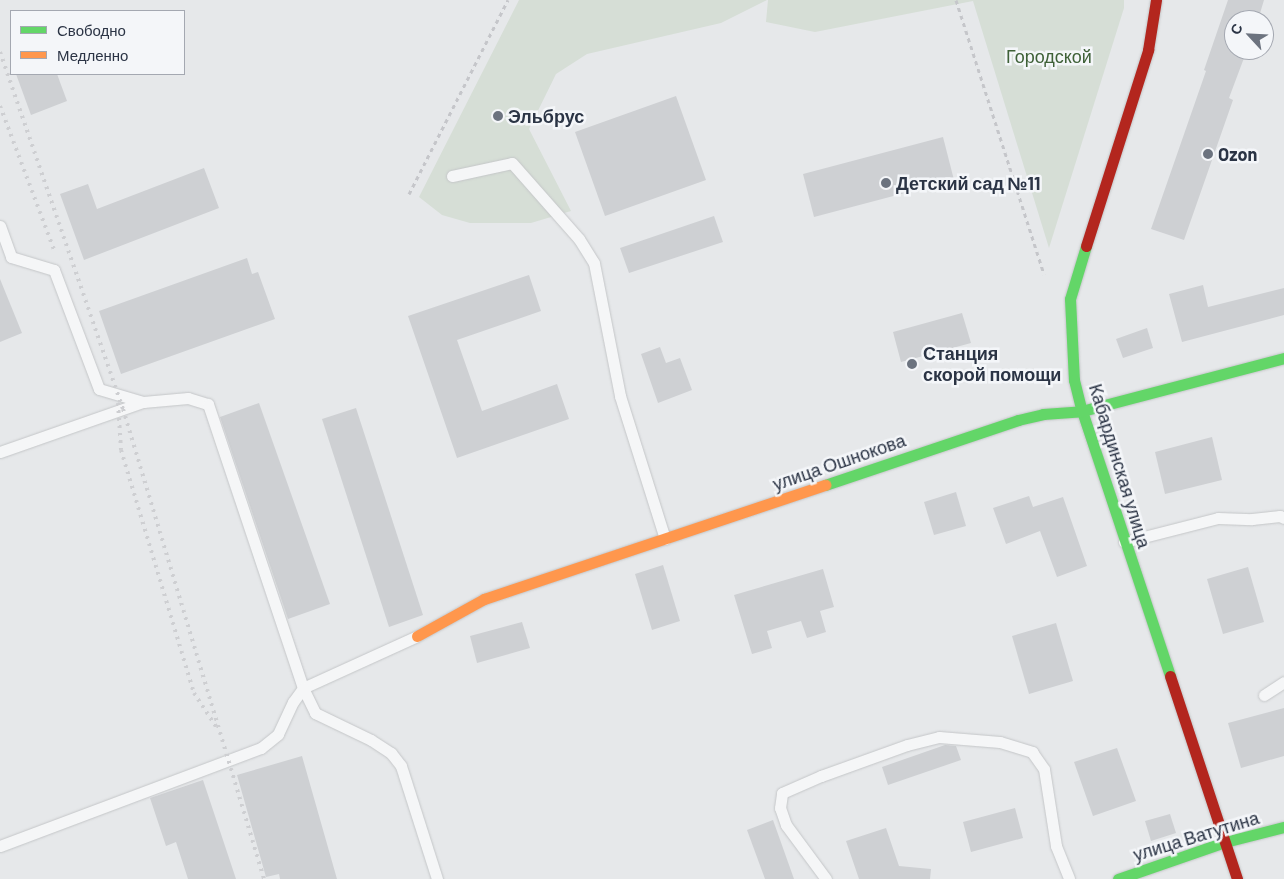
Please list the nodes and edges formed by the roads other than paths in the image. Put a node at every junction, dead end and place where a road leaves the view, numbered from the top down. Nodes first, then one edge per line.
1 (1156, 0) edge
2 (452, 176) dead end
3 (0, 226) edge
4 (1284, 358) edge
5 (143, 402) junction
6 (1082, 411) junction
7 (0, 452) edge
8 (1284, 518) edge
9 (665, 540) junction
10 (1124, 542) junction
11 (417, 636) joint
12 (1284, 682) edge
13 (303, 688) junction
14 (1264, 695) dead end
15 (1284, 827) edge
16 (1224, 842) junction
17 (0, 846) edge
18 (437, 879) edge
19 (826, 879) edge
20 (1069, 879) edge
21 (1118, 879) edge
22 (1237, 879) edge

1 - 6 street, Кабардинская улица
2 - 9 lane
3 - 5 lane
4 - 6 street, улица Ошнокова
5 - 7 lane
5 - 13 lane
6 - 9 street, улица Ошнокова
6 - 10 street, Кабардинская улица
8 - 10 lane
9 - 11 street, улица Ошнокова
10 - 16 street, Кабардинская улица
11 - 13 lane
12 - 14 lane
13 - 17 lane
13 - 18 lane
15 - 16 street, улица Ватутина
16 - 21 street, улица Ватутина
16 - 22 street, Кабардинская улица
19 - 20 lane

